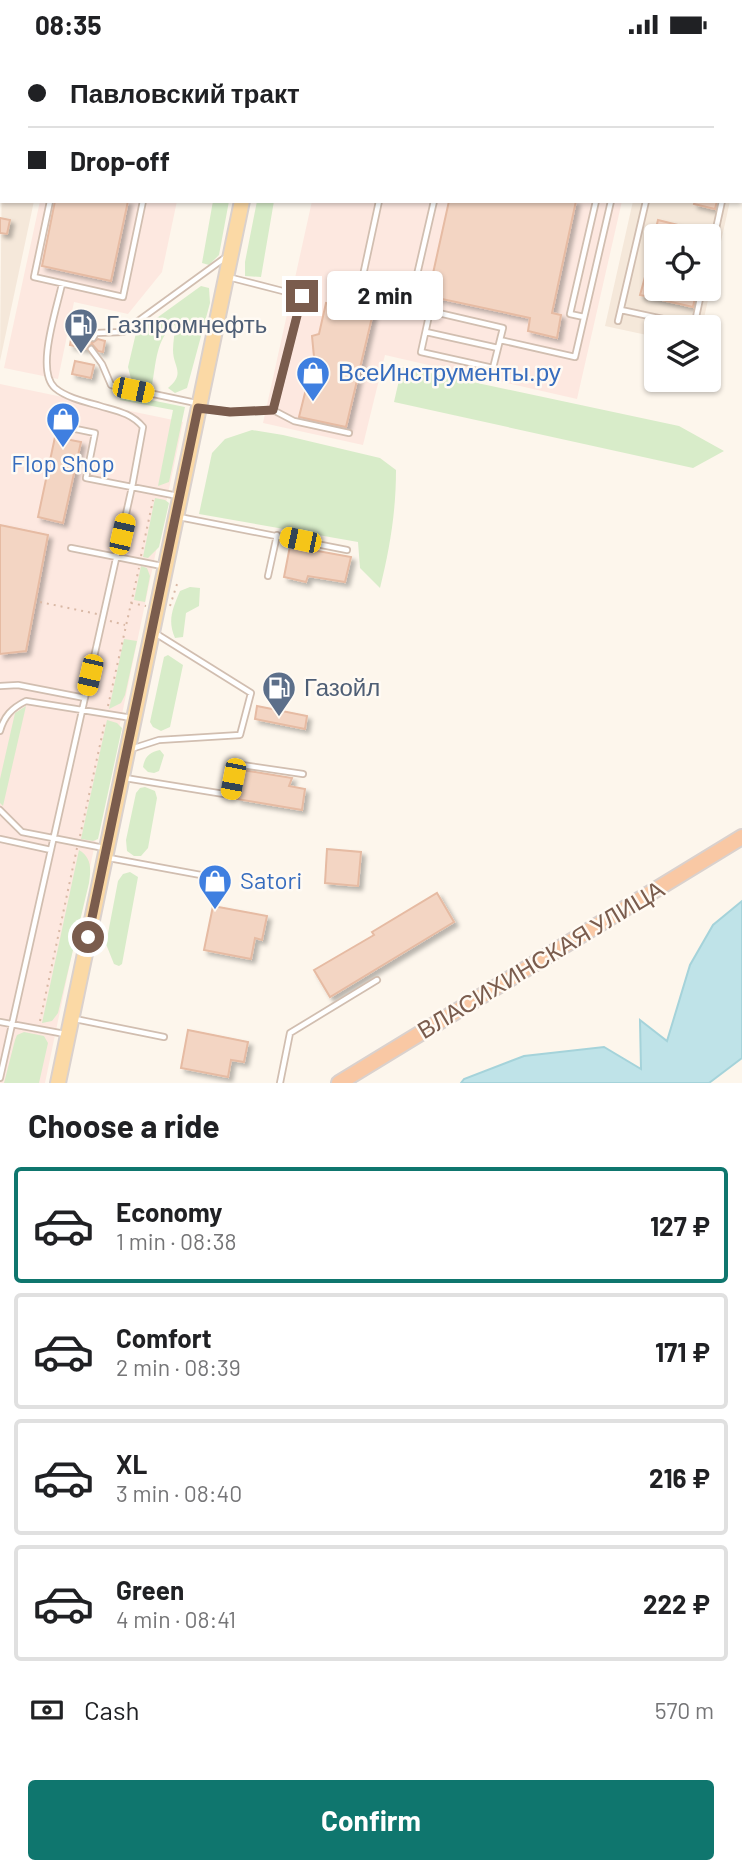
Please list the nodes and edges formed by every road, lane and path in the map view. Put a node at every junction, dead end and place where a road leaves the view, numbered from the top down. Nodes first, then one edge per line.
1 (50, 203) edge
2 (143, 203) edge
3 (242, 203) edge
4 (379, 203) edge
5 (434, 203) edge
6 (596, 203) edge
7 (611, 203) edge
8 (646, 203) edge
9 (722, 203) edge
10 (717, 224) edge
11 (230, 255) junction
12 (225, 277) junction
13 (62, 284) junction
14 (414, 292) junction
15 (699, 301) edge
16 (621, 310) junction
17 (430, 311) junction
18 (584, 317) junction
19 (618, 321) dead end
20 (426, 332) junction
21 (93, 338) dead end
22 (500, 339) junction
23 (498, 348) junction
24 (91, 349) dead end
25 (198, 405) junction
26 (273, 410) junction
27 (61, 426) dead end
28 (349, 433) dead end
29 (132, 487) junction
30 (154, 492) junction
31 (179, 497) junction
32 (175, 516) junction
33 (277, 535) junction
34 (71, 548) dead end
35 (346, 550) dead end
36 (117, 557) junction
37 (140, 562) junction
38 (164, 566) junction
39 (268, 576) dead end
40 (40, 602) dead end
41 (103, 615) junction
42 (126, 625) junction
43 (152, 631) junction
44 (0, 686) edge
45 (85, 698) junction
46 (82, 711) junction
47 (106, 716) junction
48 (133, 718) junction
49 (0, 731) edge
50 (127, 750) junction
51 (303, 774) dead end
52 (121, 777) junction
53 (0, 810) edge
54 (742, 837) edge
55 (53, 838) junction
56 (0, 839) edge
57 (78, 844) junction
58 (51, 851) junction
59 (105, 853) junction
60 (217, 878) dead end
61 (377, 980) dead end
62 (71, 1018) junction
63 (0, 1022) edge
64 (12, 1024) junction
65 (38, 1029) junction
66 (68, 1034) junction
67 (164, 1037) dead end
68 (0, 1078) edge
69 (58, 1083) edge
70 (280, 1083) edge
71 (340, 1083) edge

1 - 13 lane
2 - 13 lane
3 - 11 main road
4 - 14 lane
5 - 14 lane
6 - 18 lane
7 - 18 lane
8 - 16 lane
9 - 10 lane
11 - 12 main road
11 - 21 lane
12 - 25 main road
12 - 26 lane
13 - 29 lane
14 - 17 lane
15 - 16 lane
16 - 19 lane
17 - 20 lane
17 - 22 lane
18 - 22 lane
20 - 23 lane
20 - 23 lane
22 - 23 lane
24 - 25 lane
25 - 26 lane
25 - 31 main road
26 - 28 lane
27 - 29 lane
29 - 30 lane
29 - 36 lane
30 - 31 lane
30 - 37 path
31 - 32 main road
32 - 33 lane
32 - 38 main road
33 - 35 lane
33 - 39 lane
34 - 36 lane
36 - 37 lane
36 - 41 lane
37 - 38 lane
37 - 42 path
38 - 43 main road
40 - 41 path
41 - 42 path
41 - 45 lane
42 - 47 path
43 - 48 main road
43 - 50 lane
44 - 45 lane
45 - 46 lane
46 - 47 lane
46 - 49 lane
46 - 55 lane
47 - 48 lane
47 - 57 path
48 - 50 main road
50 - 52 main road
51 - 52 lane
52 - 59 main road
53 - 55 lane
54 - 71 highway, ВЛАСИХИНСКАЯ УЛИЦА
55 - 57 lane
55 - 58 lane
56 - 58 lane
57 - 59 lane
57 - 65 path
58 - 64 lane
59 - 60 lane
59 - 62 main road
61 - 70 lane
62 - 66 main road
62 - 67 lane
63 - 64 lane
64 - 65 lane
64 - 68 lane
65 - 66 lane
66 - 69 main road

